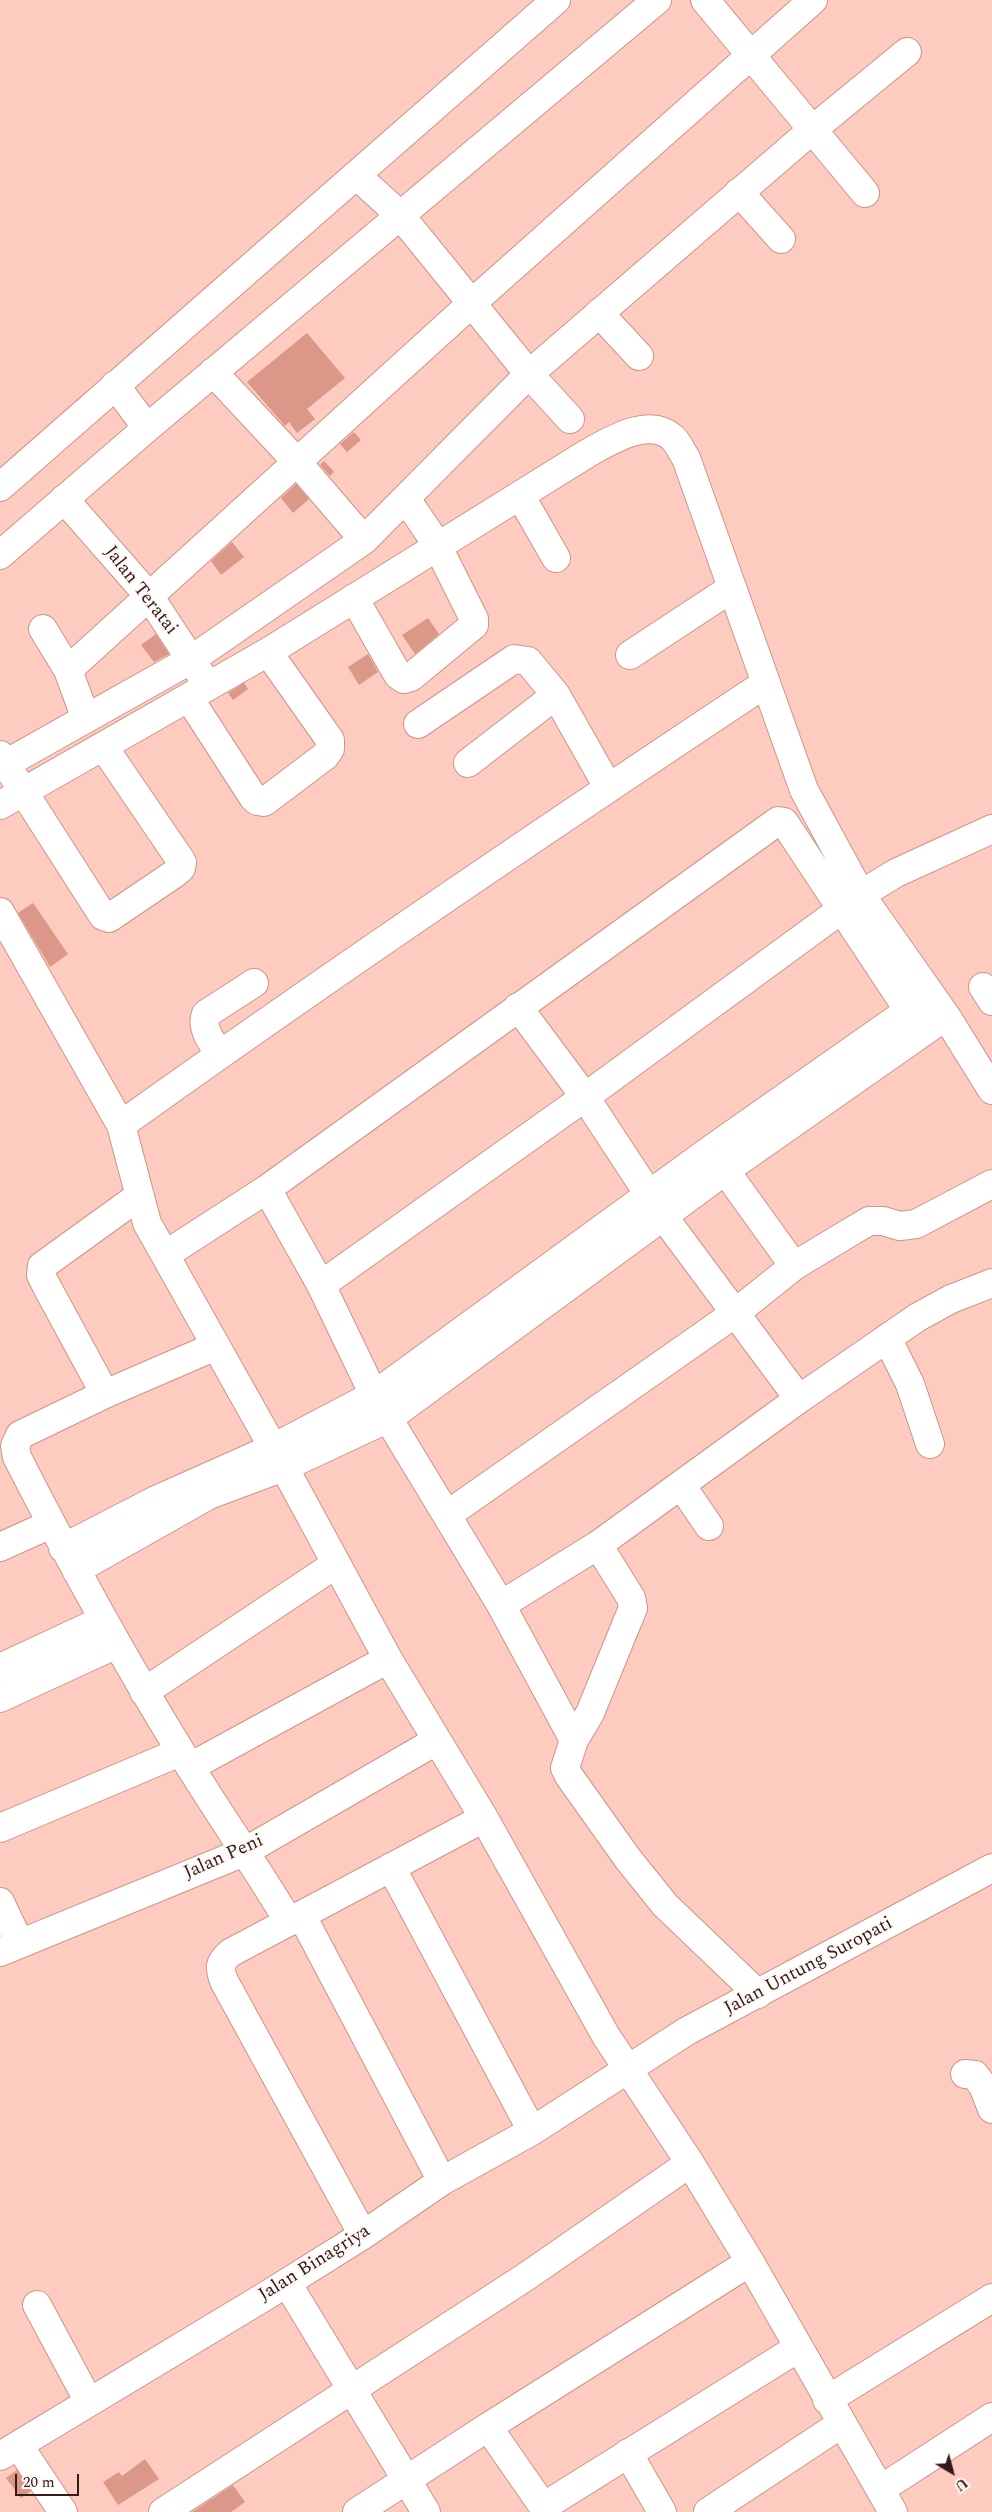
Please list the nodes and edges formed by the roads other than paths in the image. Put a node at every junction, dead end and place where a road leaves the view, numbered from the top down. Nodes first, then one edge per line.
1 (556, 0) edge
2 (657, 0) edge
3 (705, 0) edge
4 (813, 0) edge
5 (907, 52) dead end
6 (751, 55) junction
7 (812, 130) junction
8 (356, 175) junction
9 (739, 192) junction
10 (865, 193) dead end
11 (400, 215) junction
12 (781, 240) dead end
13 (472, 303) junction
14 (600, 313) junction
15 (639, 356) dead end
16 (213, 372) junction
17 (529, 374) junction
18 (115, 385) junction
19 (570, 419) dead end
20 (147, 428) junction
21 (297, 462) junction
22 (0, 487) edge
23 (520, 495) junction
24 (64, 499) junction
25 (406, 499) junction
26 (364, 540) junction
27 (434, 540) junction
28 (0, 554) edge
29 (556, 558) dead end
30 (732, 588) junction
31 (149, 596) junction
32 (354, 598) junction
33 (43, 628) dead end
34 (268, 652) junction
35 (630, 654) dead end
36 (68, 670) junction
37 (198, 678) junction
38 (766, 683) junction
39 (556, 695) junction
40 (86, 718) junction
41 (418, 724) dead end
42 (103, 746) junction
43 (3, 763) edge
44 (468, 763) dead end
45 (608, 787) junction
46 (15, 796) edge
47 (992, 829) edge
48 (857, 898) junction
49 (0, 912) edge
50 (254, 982) dead end
51 (938, 1005) junction
52 (518, 1007) junction
53 (915, 1021) junction
54 (220, 1054) junction
55 (992, 1090) edge
56 (585, 1097) junction
57 (121, 1125) junction
58 (718, 1160) junction
59 (267, 1189) junction
60 (989, 1193) edge
61 (139, 1196) junction
62 (657, 1206) junction
63 (165, 1255) junction
64 (794, 1266) junction
65 (992, 1283) edge
66 (321, 1285) junction
67 (734, 1314) junction
68 (887, 1338) junction
69 (216, 1346) junction
70 (105, 1394) junction
71 (374, 1395) junction
72 (799, 1399) junction
73 (389, 1418) junction
74 (930, 1444) dead end
75 (279, 1458) junction
76 (681, 1485) junction
77 (447, 1515) junction
78 (51, 1524) junction
79 (709, 1526) dead end
80 (598, 1545) junction
81 (0, 1547) edge
82 (70, 1559) junction
83 (336, 1564) junction
84 (501, 1605) junction
85 (103, 1620) junction
86 (117, 1644) junction
87 (388, 1659) junction
88 (0, 1668) edge
89 (144, 1692) junction
90 (0, 1698) edge
91 (574, 1740) junction
92 (436, 1741) junction
93 (185, 1760) junction
94 (484, 1818) junction
95 (0, 1828) edge
96 (244, 1852) junction
97 (391, 1867) junction
98 (989, 1878) edge
99 (0, 1902) edge
100 (295, 1919) junction
101 (10, 1947) edge
102 (758, 1994) junction
103 (628, 2070) junction
104 (965, 2074) dead end
105 (992, 2109) edge
106 (532, 2131) junction
107 (690, 2163) junction
108 (442, 2181) junction
109 (363, 2235) junction
110 (750, 2262) junction
111 (287, 2282) junction
112 (992, 2298) edge
113 (37, 2305) dead end
114 (798, 2348) junction
115 (354, 2389) junction
116 (828, 2400) junction
117 (89, 2402) junction
118 (992, 2417) edge
119 (841, 2424) junction
120 (492, 2433) junction
121 (10, 2451) edge
122 (628, 2454) junction
123 (416, 2495) edge
124 (887, 2501) edge
125 (545, 2509) edge
126 (63, 2512) edge
127 (164, 2512) edge
128 (357, 2512) edge
129 (386, 2512) edge
130 (662, 2512) edge
131 (708, 2512) edge

1 - 8 street
2 - 11 street
3 - 6 street
4 - 6 street
5 - 7 street
6 - 7 street
6 - 13 street
7 - 9 street
7 - 10 street
8 - 11 street
8 - 18 street
9 - 12 street
9 - 14 street
11 - 13 street
11 - 16 street
13 - 17 street
13 - 21 street
14 - 15 street
14 - 17 street
16 - 20 street
16 - 21 street
17 - 19 street
17 - 25 street
18 - 20 street
18 - 22 street
20 - 24 street
21 - 26 street
21 - 31 street
23 - 27 street
23 - 29 street
23 - 30 street
24 - 28 street
24 - 31 street, Jalan Teratai
25 - 26 street
25 - 27 street
26 - 37 street
27 - 32 street
27 - 32 street
30 - 35 street
30 - 38 street
31 - 36 street
31 - 37 street, Jalan Teratai
32 - 34 street
33 - 36 street
34 - 37 street
34 - 37 street, Jalan Teratai
36 - 40 street
37 - 40 street
37 - 42 street
38 - 45 street
38 - 48 street
39 - 41 street
39 - 44 street
39 - 45 street
40 - 43 street
42 - 46 street
42 - 46 street
43 - 46 street
45 - 54 street
47 - 48 street
48 - 51 street
48 - 52 street
48 - 53 street
48 - 56 street
49 - 57 street
50 - 54 street
51 - 53 street
51 - 55 street
52 - 56 street
52 - 59 street
53 - 58 street
54 - 57 street
56 - 62 street
56 - 66 street
57 - 61 street
58 - 62 street
58 - 64 street
59 - 63 street
59 - 66 street
60 - 64 street
61 - 63 street
61 - 70 street
62 - 67 street
62 - 71 street
62 - 73 street
63 - 69 street
64 - 67 street
65 - 68 street
66 - 71 street
67 - 72 street
67 - 77 street
68 - 72 street
68 - 74 street
69 - 70 street
69 - 75 street
70 - 78 street
71 - 73 street
71 - 75 street
72 - 76 street
73 - 75 street
73 - 77 street
75 - 82 street
75 - 83 street
76 - 79 street
76 - 80 street
77 - 84 street
78 - 81 street
78 - 82 street
80 - 84 street
80 - 91 street
82 - 85 street
83 - 87 street
83 - 89 street
84 - 91 street
85 - 86 street
85 - 88 street
86 - 89 street
86 - 90 street
87 - 92 street
87 - 93 street
89 - 93 street
91 - 102 street
92 - 94 street
92 - 96 street, Jalan Peni
93 - 95 street
93 - 96 street
94 - 97 street
94 - 103 street
96 - 100 street
96 - 101 street, Jalan Peni
97 - 100 street
97 - 106 street
98 - 102 street, Jalan Untung Suropati
99 - 101 street
100 - 108 street
100 - 109 street
102 - 103 street, Jalan Untung Suropati
103 - 106 street, Jalan Binagriya
103 - 107 street
104 - 105 street
106 - 108 street, Jalan Binagriya
107 - 110 street
107 - 115 street
108 - 109 street, Jalan Binagriya
109 - 111 street, Jalan Binagriya
110 - 114 street
110 - 120 street
111 - 115 street
111 - 117 street, Jalan Binagriya
112 - 116 street
113 - 117 street
114 - 116 street
114 - 122 street
115 - 123 street
115 - 127 street
116 - 119 street
117 - 121 street, Jalan Binagriya
118 - 124 street
119 - 124 street
119 - 131 street
120 - 123 street
120 - 125 street
121 - 126 street
122 - 125 street
122 - 130 street
123 - 128 street
123 - 129 street

